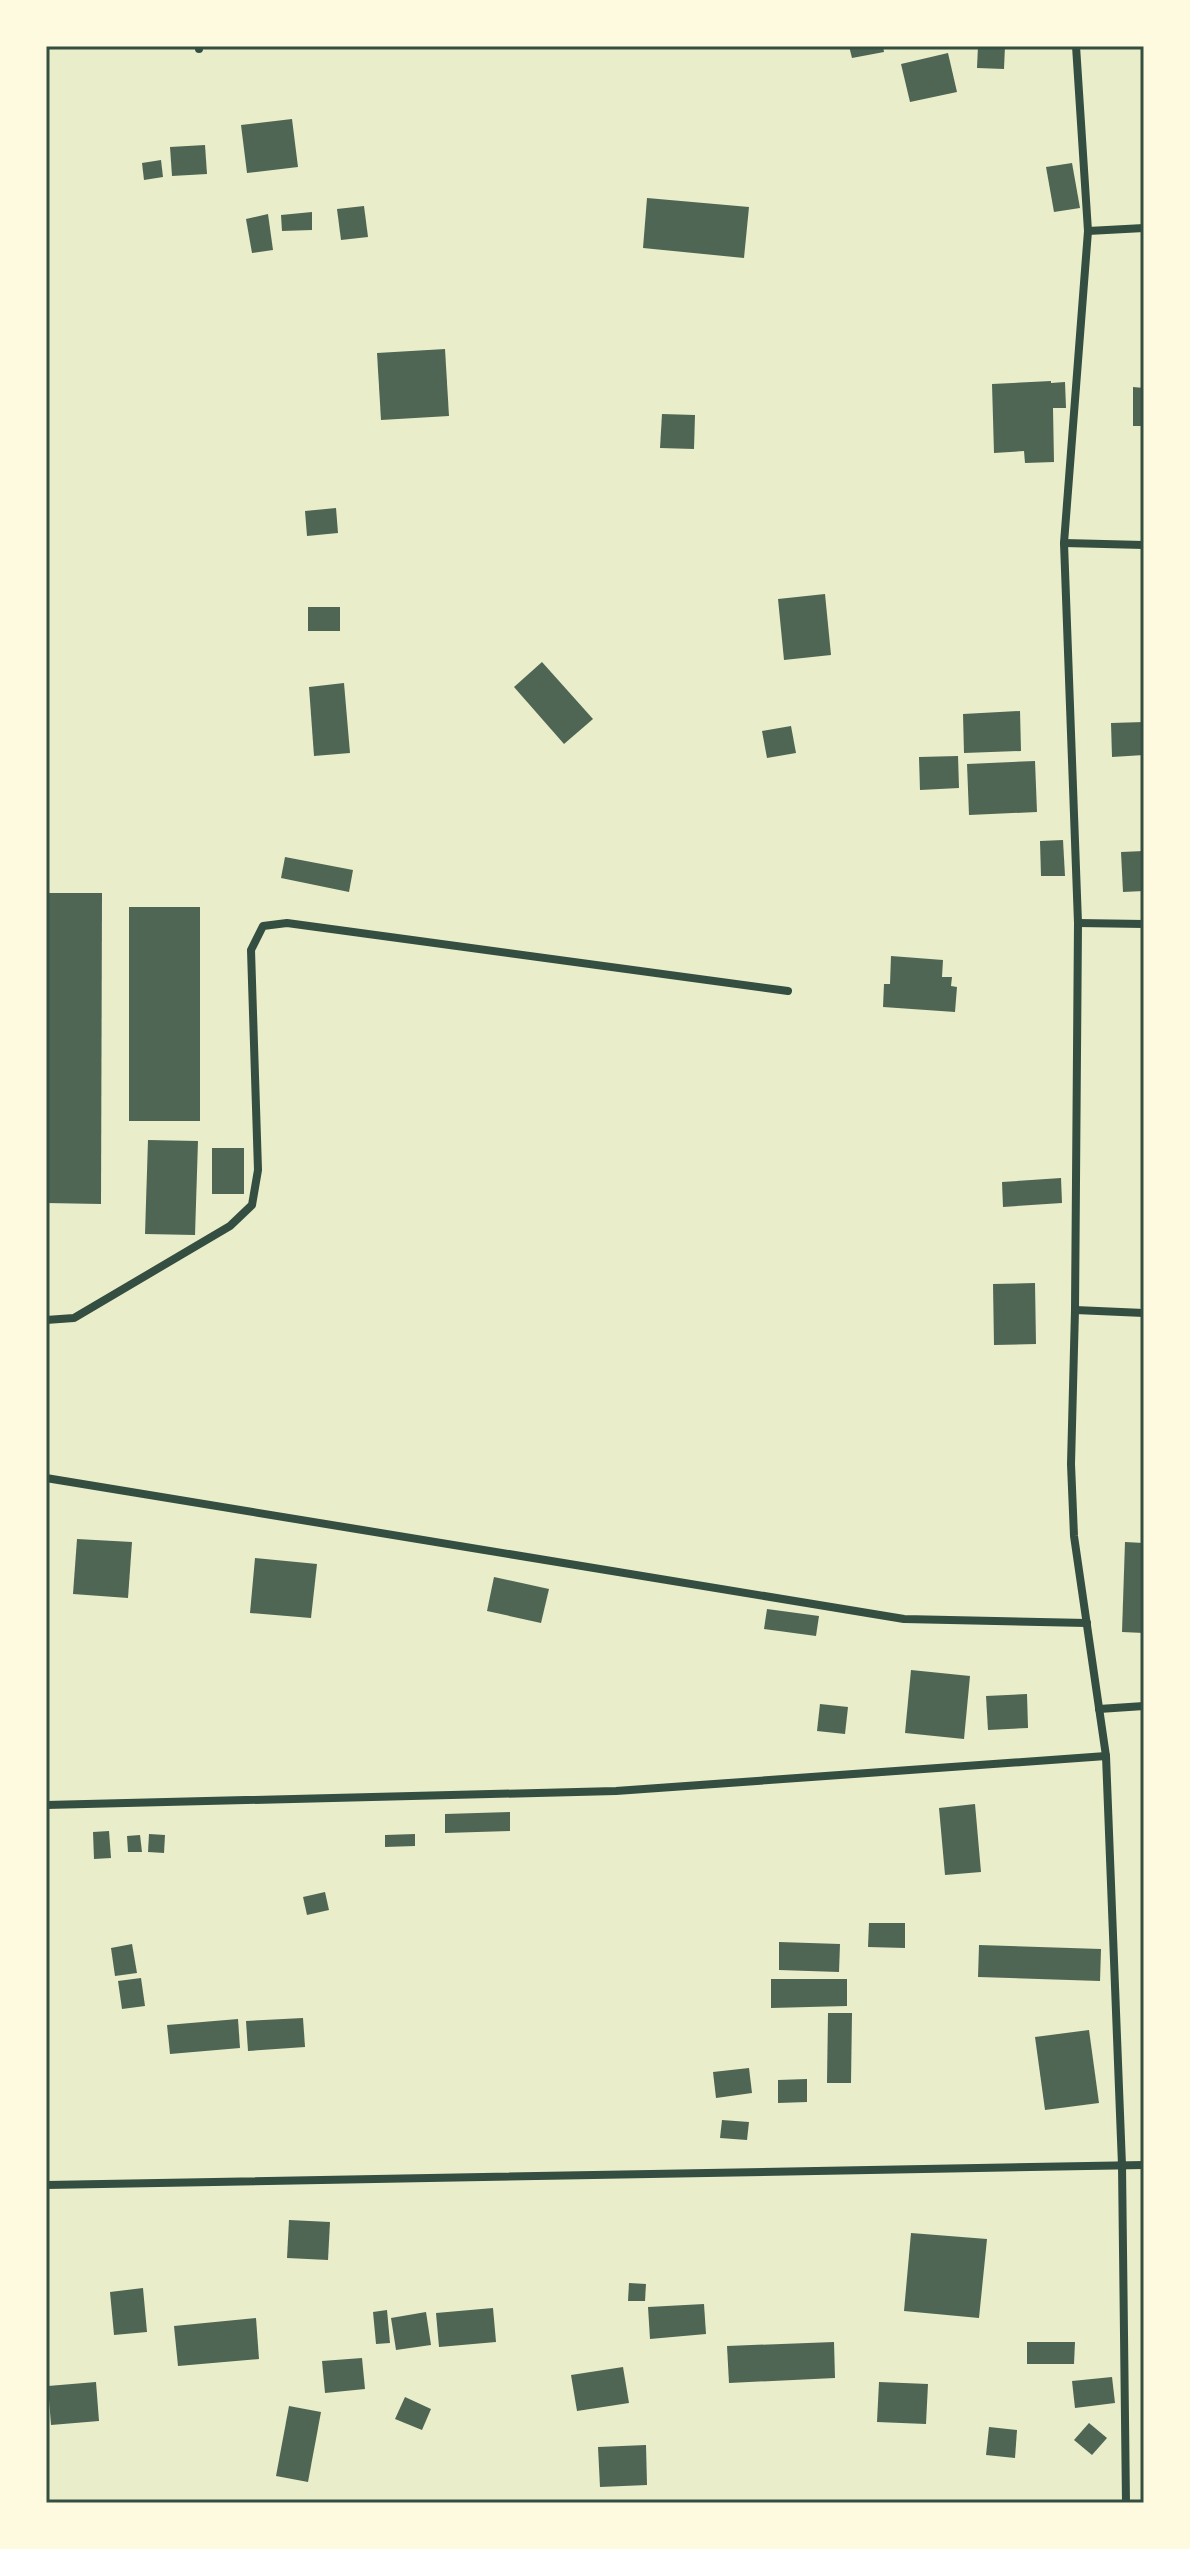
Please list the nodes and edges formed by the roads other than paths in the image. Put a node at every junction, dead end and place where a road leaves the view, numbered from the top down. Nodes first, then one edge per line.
1 (1076, 46) edge
2 (1144, 228) edge
3 (1088, 231) junction
4 (1064, 543) junction
5 (1144, 545) edge
6 (1078, 923) junction
7 (1144, 924) edge
8 (788, 991) dead end
9 (1075, 1310) junction
10 (1144, 1313) edge
11 (46, 1320) edge
12 (46, 1478) edge
13 (1087, 1623) junction
14 (1144, 1706) edge
15 (1099, 1709) junction
16 (1106, 1756) junction
17 (46, 1805) edge
18 (1122, 2165) junction
19 (1144, 2165) edge
20 (46, 2185) edge
21 (1126, 2503) edge

1 - 3 street
2 - 3 street
3 - 4 street
4 - 5 street
4 - 6 street
6 - 7 street
6 - 9 street
8 - 11 street
9 - 10 street
9 - 13 street
12 - 13 street
13 - 15 street
14 - 15 street
15 - 16 street
16 - 17 street
16 - 18 street
18 - 19 street
18 - 20 street
18 - 21 street

